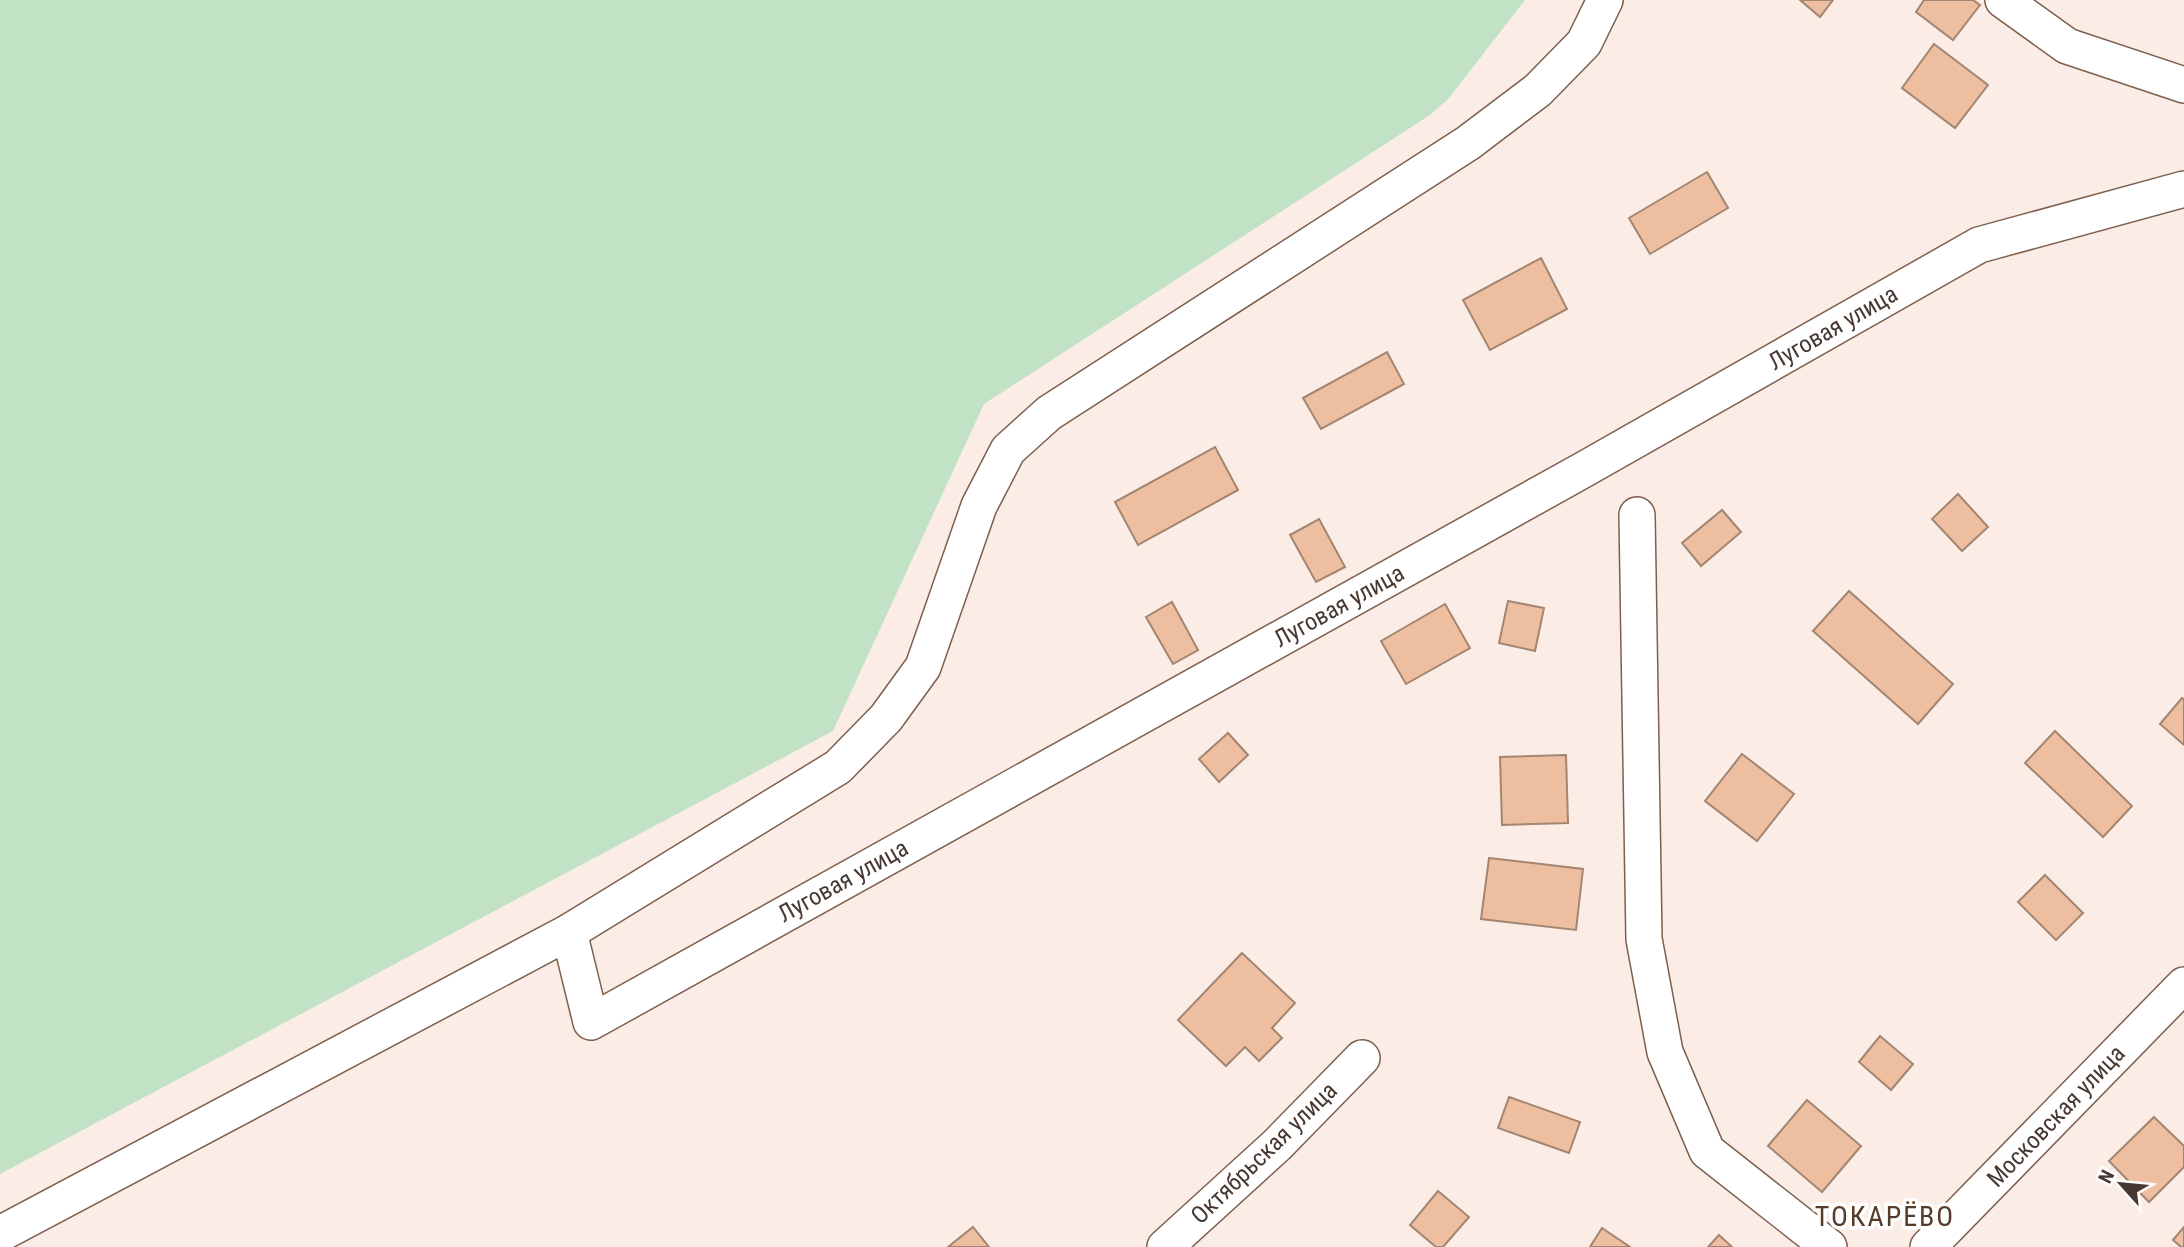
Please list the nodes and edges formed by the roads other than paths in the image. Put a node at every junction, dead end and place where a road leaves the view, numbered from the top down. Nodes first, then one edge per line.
1 (1605, 0) edge
2 (2003, 0) edge
3 (2184, 85) edge
4 (2184, 189) edge
5 (1637, 515) dead end
6 (569, 932) junction
7 (2184, 985) edge
8 (1362, 1058) dead end
9 (0, 1234) edge
10 (1165, 1247) edge
11 (1829, 1247) edge
12 (1928, 1247) edge

1 - 6 street
2 - 3 street
4 - 6 street, Луговая улица
5 - 11 street
6 - 9 street
7 - 12 street, Московская улица
8 - 10 street, Октябрьская улица

